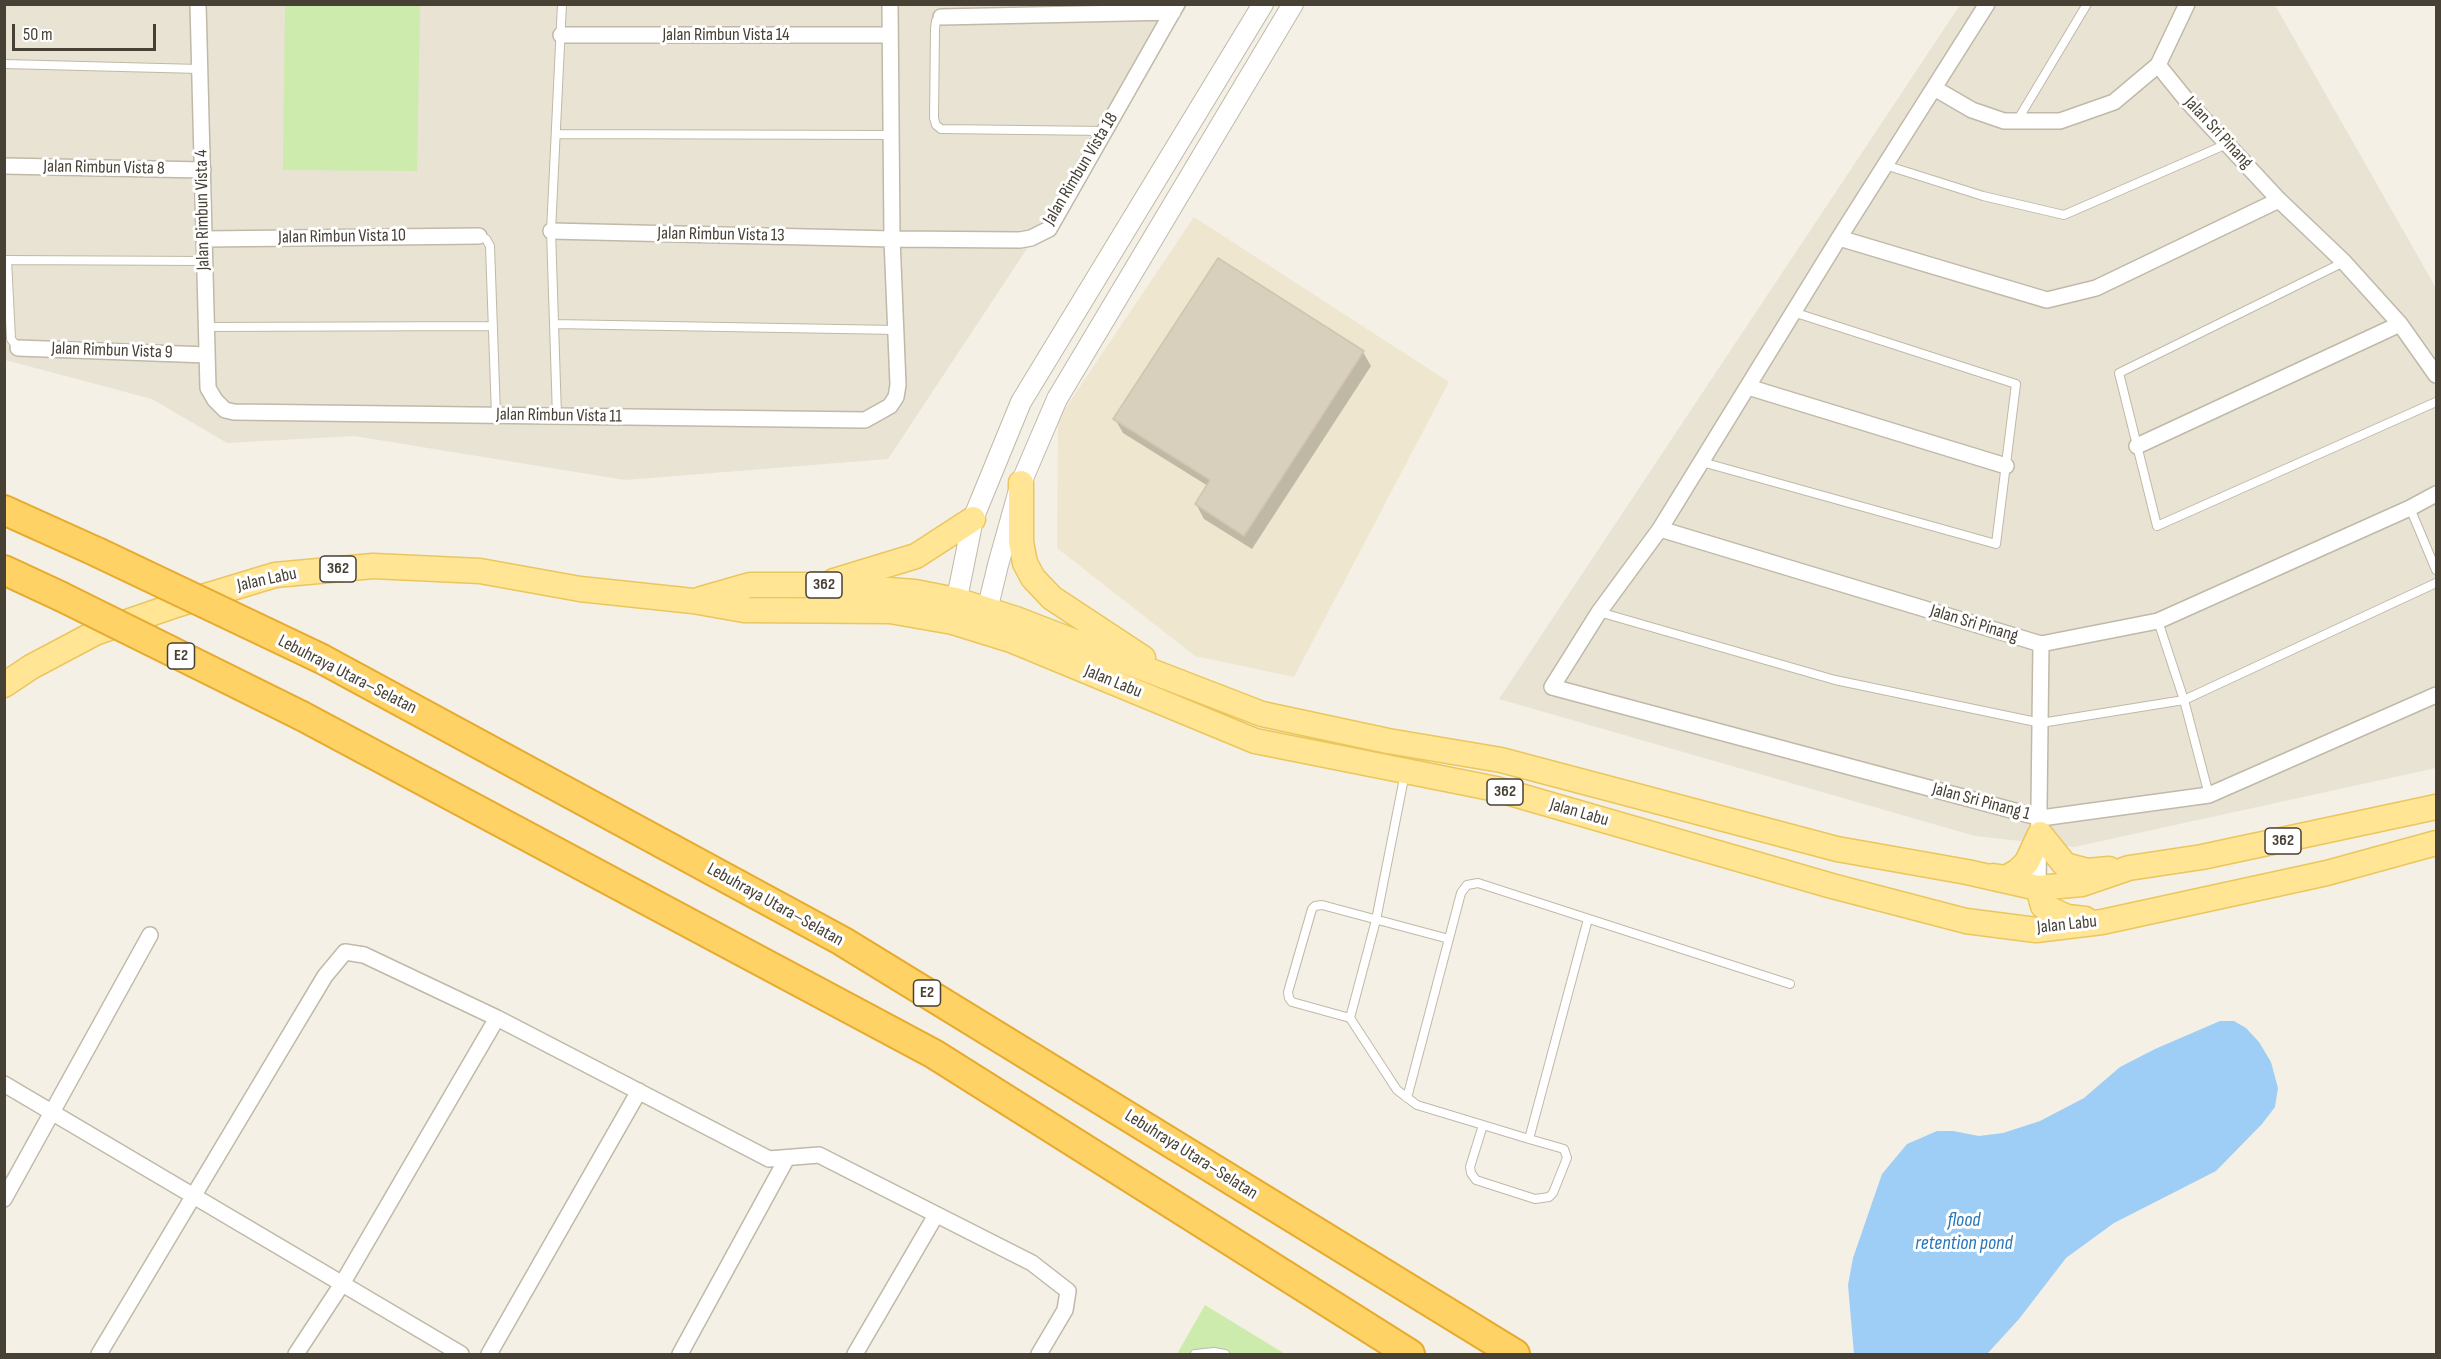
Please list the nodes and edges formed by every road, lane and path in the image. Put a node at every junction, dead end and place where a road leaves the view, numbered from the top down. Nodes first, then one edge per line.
1 (198, 4) edge
2 (562, 4) edge
3 (890, 4) edge
4 (1263, 4) edge
5 (1293, 4) edge
6 (1987, 4) edge
7 (2087, 4) edge
8 (2187, 4) edge
9 (1175, 8) edge
10 (941, 17) joint
11 (561, 34) junction
12 (890, 35) junction
13 (4, 64) edge
14 (2158, 65) junction
15 (200, 69) junction
16 (1934, 88) junction
17 (2017, 121) junction
18 (1104, 131) junction
19 (556, 134) junction
20 (891, 135) junction
21 (2227, 144) junction
22 (1885, 165) junction
23 (4, 166) edge
24 (203, 170) junction
25 (2279, 200) junction
26 (1137, 212) junction
27 (1162, 225) junction
28 (551, 231) junction
29 (479, 236) joint
30 (1839, 238) junction
31 (204, 239) junction
32 (892, 239) junction
33 (6, 260) edge
34 (205, 261) junction
35 (2344, 262) junction
36 (1793, 312) junction
37 (554, 324) junction
38 (2400, 324) junction
39 (493, 326) junction
40 (206, 327) junction
41 (896, 330) junction
42 (18, 348) joint
43 (207, 355) junction
44 (2436, 375) edge
45 (1748, 387) junction
46 (2436, 402) edge
47 (225, 410) joint
48 (496, 415) junction
49 (557, 416) junction
50 (2137, 446) junction
51 (1702, 462) junction
52 (2006, 466) junction
53 (1021, 483) junction
54 (2436, 494) edge
55 (2410, 508) junction
56 (4, 510) edge
57 (973, 519) junction
58 (1660, 529) junction
59 (4, 570) edge
60 (2436, 570) edge
61 (2436, 583) edge
62 (820, 585) junction
63 (693, 601) junction
64 (954, 611) junction
65 (1599, 612) junction
66 (985, 620) junction
67 (2158, 621) junction
68 (2041, 644) junction
69 (4, 685) edge
70 (1185, 685) junction
71 (2436, 695) edge
72 (2184, 700) junction
73 (2041, 723) junction
74 (1405, 772) junction
75 (2209, 795) junction
76 (2436, 807) edge
77 (2040, 826) junction
78 (2436, 843) edge
79 (2129, 868) junction
80 (1967, 872) junction
81 (2038, 888) junction
82 (1588, 919) junction
83 (1376, 920) junction
84 (2102, 922) junction
85 (150, 935) dead end
86 (1449, 939) junction
87 (1790, 984) dead end
88 (497, 1018) junction
89 (1350, 1018) junction
90 (4, 1084) edge
91 (639, 1091) junction
92 (1407, 1098) junction
93 (53, 1113) junction
94 (1483, 1125) junction
95 (1529, 1139) junction
96 (787, 1158) junction
97 (194, 1196) junction
98 (4, 1199) edge
99 (936, 1215) junction
100 (342, 1284) junction
101 (99, 1354) edge
102 (296, 1354) edge
103 (461, 1354) edge
104 (489, 1354) edge
105 (680, 1354) edge
106 (855, 1354) edge
107 (1039, 1354) edge
108 (1195, 1354) edge
109 (1225, 1354) edge
110 (1410, 1354) edge
111 (1515, 1354) edge

1 - 15 street, Jalan Rimbun Vista 4
2 - 11 lane
3 - 12 street
4 - 26 street
5 - 27 street
6 - 16 street
7 - 17 lane
8 - 14 street
9 - 10 street
9 - 18 street, Jalan Rimbun Vista 18
10 - 18 lane
11 - 12 street, Jalan Rimbun Vista 14
11 - 19 lane
12 - 20 street
13 - 15 lane
14 - 17 street
14 - 21 street, Jalan Sri Pinang
15 - 24 street, Jalan Rimbun Vista 4
16 - 17 street
16 - 22 street
18 - 32 street, Jalan Rimbun Vista 18
19 - 20 lane
19 - 28 lane
20 - 32 street
21 - 22 lane
21 - 25 street, Jalan Sri Pinang
22 - 30 street
23 - 24 street, Jalan Rimbun Vista 8
24 - 31 street, Jalan Rimbun Vista 4
25 - 30 street
25 - 35 street, Jalan Sri Pinang
26 - 27 street
26 - 57 street
27 - 53 street
28 - 32 street, Jalan Rimbun Vista 13
28 - 37 lane
29 - 31 street, Jalan Rimbun Vista 10
29 - 39 lane
30 - 36 street
31 - 34 street, Jalan Rimbun Vista 4
32 - 41 street
33 - 34 lane
33 - 42 lane
34 - 40 street, Jalan Rimbun Vista 4
35 - 38 street, Jalan Sri Pinang
35 - 50 lane
36 - 45 street
36 - 52 lane
37 - 41 lane
37 - 49 lane
38 - 44 street, Jalan Sri Pinang
38 - 50 street
39 - 40 lane
39 - 48 lane
40 - 43 street, Jalan Rimbun Vista 4
41 - 49 street, Jalan Rimbun Vista 11
42 - 43 street, Jalan Rimbun Vista 9
43 - 47 street, Jalan Rimbun Vista 4
45 - 51 street
45 - 52 street
46 - 50 lane
47 - 48 street, Jalan Rimbun Vista 11
48 - 49 street, Jalan Rimbun Vista 11
51 - 52 lane
51 - 58 street
53 - 66 street
53 - 70 main road
54 - 55 street, Jalan Sri Pinang
55 - 60 lane
55 - 67 street, Jalan Sri Pinang
56 - 111 highway, Lebuhraya Utara–Selatan / E2, bridge
57 - 62 main road
57 - 64 street
58 - 65 street
58 - 68 street, Jalan Sri Pinang
59 - 110 highway, E2, bridge
61 - 72 lane
62 - 63 main road, Jalan Labu / 362
62 - 64 main road, Jalan Labu / 362
63 - 64 main road, Jalan Labu / 362
63 - 69 main road, Jalan Labu / 362
64 - 66 main road, Jalan Labu / 362
65 - 73 lane
65 - 77 street, Jalan Sri Pinang 1
66 - 70 main road, Jalan Labu / 362
66 - 74 main road, Jalan Labu / 362
67 - 68 street, Jalan Sri Pinang
67 - 72 lane
68 - 73 street
70 - 80 main road, Jalan Labu / 362
71 - 75 street, Jalan Sri Pinang 1
72 - 73 lane
72 - 75 lane
73 - 77 street
74 - 83 lane
74 - 84 main road, Jalan Labu / 362
75 - 77 street, Jalan Sri Pinang 1
76 - 79 main road, Jalan Labu / 362
77 - 79 main road
77 - 80 main road
77 - 81 street
78 - 84 main road, Jalan Labu / 362
79 - 81 main road, Jalan Labu / 362
80 - 81 main road, Jalan Labu / 362
81 - 84 main road
82 - 86 lane
82 - 87 lane
82 - 95 lane
83 - 86 lane
83 - 89 lane
83 - 89 lane
85 - 93 street
86 - 92 lane
88 - 91 street
88 - 97 street
88 - 100 street
89 - 92 lane
90 - 93 street
91 - 96 street
91 - 104 street
92 - 94 lane
93 - 97 street
93 - 98 street
94 - 95 lane
94 - 95 lane
96 - 99 street
96 - 105 street
97 - 100 street
97 - 101 street
99 - 106 street
99 - 107 street
100 - 102 street
100 - 103 street
108 - 109 lane

